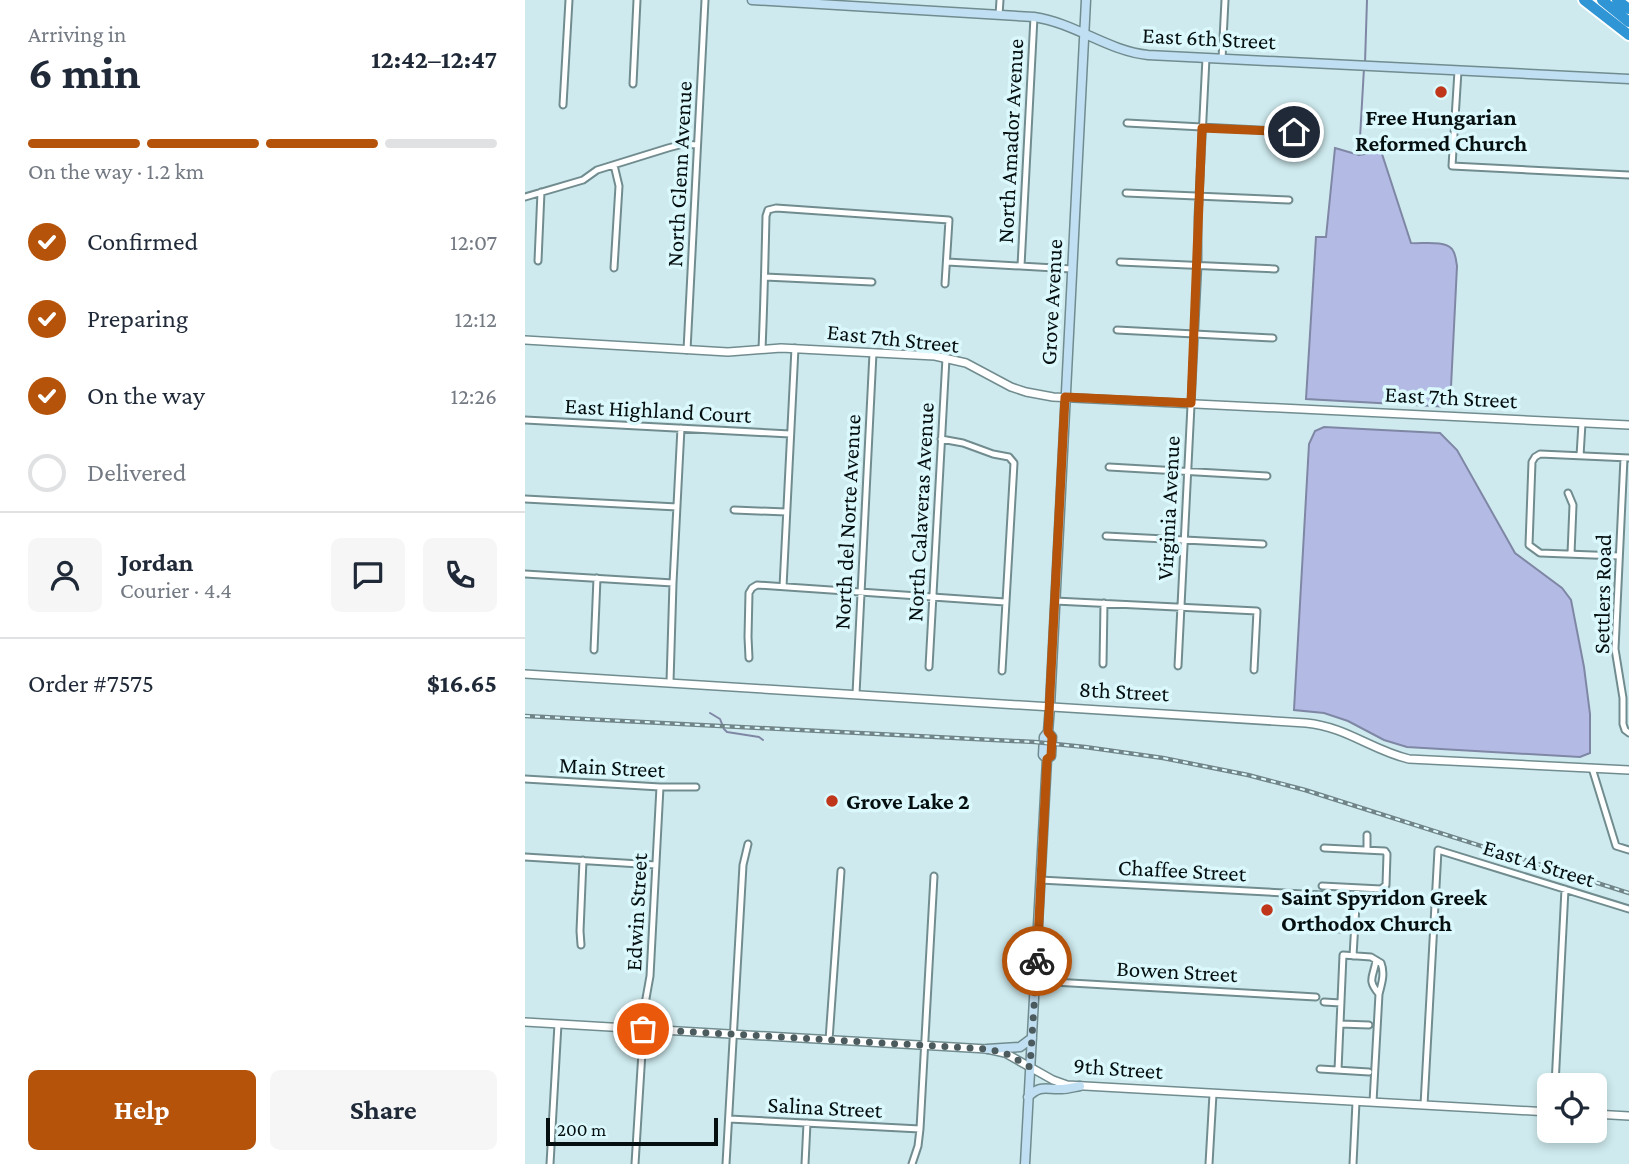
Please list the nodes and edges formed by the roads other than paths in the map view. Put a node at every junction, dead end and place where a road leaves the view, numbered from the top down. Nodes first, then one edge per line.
1 (569, 0) edge
2 (637, 0) edge
3 (705, 0) edge
4 (752, 0) edge
5 (1000, 0) edge
6 (1086, 0) edge
7 (1225, 0) edge
8 (1584, 0) edge
9 (1602, 0) edge
10 (1617, 0) edge
11 (779, 1) edge
12 (1629, 9) edge
13 (999, 15) junction
14 (1034, 17) junction
15 (1629, 22) edge
16 (1084, 33) junction
17 (1629, 35) edge
18 (1206, 58) junction
19 (1222, 59) junction
20 (1458, 71) junction
21 (1629, 79) edge
22 (632, 84) dead end
23 (563, 105) dead end
24 (1127, 124) dead end
25 (1202, 128) junction
26 (1294, 132) dead end
27 (697, 145) junction
28 (614, 165) junction
29 (1629, 175) edge
30 (541, 192) junction
31 (1126, 193) dead end
32 (1199, 196) junction
33 (525, 197) edge
34 (1289, 200) dead end
35 (538, 261) dead end
36 (947, 262) junction
37 (1120, 262) dead end
38 (1198, 265) junction
39 (1021, 266) junction
40 (614, 268) dead end
41 (1072, 269) junction
42 (1275, 269) dead end
43 (765, 277) junction
44 (871, 282) dead end
45 (945, 284) dead end
46 (1117, 330) dead end
47 (1194, 334) junction
48 (1273, 338) dead end
49 (525, 340) edge
50 (795, 348) junction
51 (762, 349) junction
52 (687, 350) junction
53 (873, 353) junction
54 (946, 358) junction
55 (1065, 397) junction
56 (1191, 403) junction
57 (525, 420) edge
58 (1582, 423) junction
59 (1629, 425) edge
60 (681, 428) junction
61 (790, 434) junction
62 (941, 439) junction
63 (1580, 456) junction
64 (1627, 458) edge
65 (1109, 467) dead end
66 (1188, 472) junction
67 (1267, 476) dead end
68 (1568, 493) dead end
69 (525, 499) edge
70 (677, 507) junction
71 (734, 510) dead end
72 (786, 512) junction
73 (1106, 536) dead end
74 (1184, 539) junction
75 (1263, 544) dead end
76 (1571, 554) junction
77 (1619, 556) junction
78 (525, 574) edge
79 (597, 578) junction
80 (673, 583) junction
81 (783, 587) junction
82 (860, 592) junction
83 (933, 598) junction
84 (1055, 601) junction
85 (1005, 602) junction
86 (1104, 603) junction
87 (1180, 607) junction
88 (594, 650) dead end
89 (750, 658) dead end
90 (1103, 664) dead end
91 (1178, 666) dead end
92 (929, 667) dead end
93 (1254, 670) dead end
94 (1002, 671) dead end
95 (525, 674) edge
96 (670, 682) junction
97 (856, 694) junction
98 (1050, 706) junction
99 (1627, 732) edge
100 (1592, 768) junction
101 (1629, 770) edge
102 (525, 779) edge
103 (660, 787) junction
104 (696, 787) dead end
105 (1367, 835) dead end
106 (748, 845) dead end
107 (1324, 848) dead end
108 (1367, 849) junction
109 (1629, 850) edge
110 (525, 857) edge
111 (583, 860) junction
112 (656, 865) junction
113 (841, 871) dead end
114 (934, 876) dead end
115 (1040, 880) junction
116 (1322, 886) dead end
117 (1357, 888) junction
118 (1565, 889) junction
119 (1322, 895) dead end
120 (1629, 909) edge
121 (1328, 928) dead end
122 (1355, 930) junction
123 (581, 945) dead end
124 (1353, 956) junction
125 (1377, 960) junction
126 (1374, 973) junction
127 (1383, 976) junction
128 (1035, 981) junction
129 (1379, 994) junction
130 (1316, 997) dead end
131 (1324, 1002) dead end
132 (1341, 1003) junction
133 (525, 1022) edge
134 (558, 1024) junction
135 (1340, 1024) junction
136 (1369, 1025) dead end
137 (643, 1029) junction
138 (734, 1034) junction
139 (1032, 1038) junction
140 (829, 1040) junction
141 (925, 1045) junction
142 (987, 1049) junction
143 (1030, 1067) junction
144 (1319, 1069) dead end
145 (1338, 1070) junction
146 (1369, 1072) dead end
147 (1556, 1073) edge
148 (1080, 1086) junction
149 (1213, 1094) junction
150 (1028, 1097) junction
151 (1356, 1102) junction
152 (1373, 1102) junction
153 (1424, 1105) junction
154 (1537, 1110) edge
155 (1607, 1114) edge
156 (1629, 1115) edge
157 (729, 1119) junction
158 (807, 1123) junction
159 (920, 1129) junction
160 (550, 1164) edge
161 (635, 1164) edge
162 (726, 1164) edge
163 (805, 1164) edge
164 (912, 1164) edge
165 (1025, 1164) edge
166 (1209, 1164) edge
167 (1353, 1164) edge

1 - 23 street
2 - 22 street
3 - 27 street, North Glenn Avenue
4 - 11 main road, East 6th Street
5 - 13 street, North Amador Avenue
6 - 16 main road, Grove Avenue
7 - 19 street
8 - 17 highway
9 - 15 highway
10 - 12 highway
11 - 13 main road, East 6th Street
13 - 14 main road, East 6th Street
14 - 16 main road, East 6th Street
14 - 39 street, North Amador Avenue
16 - 18 main road, East 6th Street
16 - 41 main road, Grove Avenue
18 - 19 main road, East 6th Street
18 - 25 street, Virginia Avenue
19 - 20 main road, East 6th Street
20 - 21 main road, East 6th Street
20 - 29 street
24 - 25 street
25 - 26 street
25 - 32 street, Virginia Avenue
27 - 28 street
27 - 52 street, North Glenn Avenue
28 - 30 street
28 - 40 street
30 - 33 street
30 - 35 street
31 - 32 street
32 - 34 street
32 - 38 street, Virginia Avenue
36 - 39 street
36 - 43 street
36 - 45 street
37 - 38 street
38 - 42 street
38 - 47 street, Virginia Avenue
39 - 41 street
41 - 55 main road, Grove Avenue
43 - 44 street
43 - 51 street
46 - 47 street
47 - 48 street
47 - 56 street, Virginia Avenue
49 - 52 street, East 7th Street
50 - 51 street, East 7th Street
50 - 53 street, East 7th Street
50 - 61 street
51 - 52 street, East 7th Street
53 - 54 street, East 7th Street
53 - 82 street, North del Norte Avenue
54 - 55 street, East 7th Street
54 - 62 street, North Calaveras Avenue
55 - 56 street, East 7th Street
55 - 84 main road, Grove Avenue
56 - 58 street, East 7th Street
56 - 66 street, Virginia Avenue
57 - 60 street, East Highland Court
58 - 59 street, East 7th Street
58 - 63 street
60 - 61 street, East Highland Court
60 - 70 street
61 - 72 street
62 - 83 street, North Calaveras Avenue
62 - 85 street
63 - 64 street
63 - 76 street
64 - 77 street, Settlers Road
65 - 66 street
66 - 67 street
66 - 74 street, Virginia Avenue
68 - 76 street
69 - 70 street
70 - 80 street
71 - 72 street
72 - 81 street
73 - 74 street
74 - 75 street
74 - 87 street, Virginia Avenue
76 - 77 street
77 - 99 street, Settlers Road
78 - 79 street
79 - 80 street
79 - 88 street
80 - 96 street
81 - 82 street
81 - 89 street
82 - 83 street
82 - 97 street, North del Norte Avenue
83 - 85 street
83 - 92 street, North Calaveras Avenue
84 - 86 street
84 - 98 main road, Grove Avenue
85 - 94 street
86 - 87 street
86 - 90 street
87 - 91 street, Virginia Avenue
87 - 93 street
95 - 96 street, 8th Street
96 - 97 street, 8th Street
97 - 98 street, 8th Street
98 - 100 street, 8th Street
98 - 115 main road, Grove Avenue
100 - 101 street, 8th Street
100 - 109 street
102 - 103 street, Main Street
103 - 104 street, Main Street
103 - 112 street, Edwin Street
105 - 108 street
106 - 138 street
107 - 108 street
108 - 117 street
110 - 111 street
111 - 112 street
111 - 123 street
112 - 137 street, Edwin Street
113 - 140 street
114 - 141 street
115 - 119 street, Chaffee Street
115 - 128 main road, Grove Avenue
116 - 117 street
117 - 122 street
118 - 120 street, East A Street
118 - 147 street
118 - 153 street, East A Street
121 - 122 street
122 - 124 street
124 - 125 street
124 - 132 street
125 - 126 street
125 - 127 street
126 - 127 street
126 - 129 street
127 - 129 street
128 - 130 street, Bowen Street
128 - 139 main road, Grove Avenue
129 - 152 street
131 - 132 street
132 - 135 street
133 - 134 street, 9th Street
134 - 137 street, 9th Street
134 - 160 street
135 - 136 street
135 - 145 street
137 - 138 street, 9th Street
137 - 161 street, Edwin Street
138 - 140 street, 9th Street
138 - 157 street
139 - 142 main road
139 - 143 main road, Grove Avenue
140 - 141 street, 9th Street
141 - 142 street, 9th Street
141 - 159 street
142 - 143 street, 9th Street
143 - 148 street, 9th Street
143 - 150 main road, Grove Avenue
144 - 145 street
145 - 146 street
148 - 149 street, 9th Street
148 - 150 main road
149 - 151 street, 9th Street
149 - 166 street
150 - 165 main road, Grove Avenue
151 - 152 street, 9th Street
151 - 167 street
152 - 153 street, 9th Street
153 - 154 street, 9th Street
155 - 156 street
157 - 158 street, Salina Street
157 - 162 street
158 - 159 street, Salina Street
158 - 163 street
159 - 164 street

